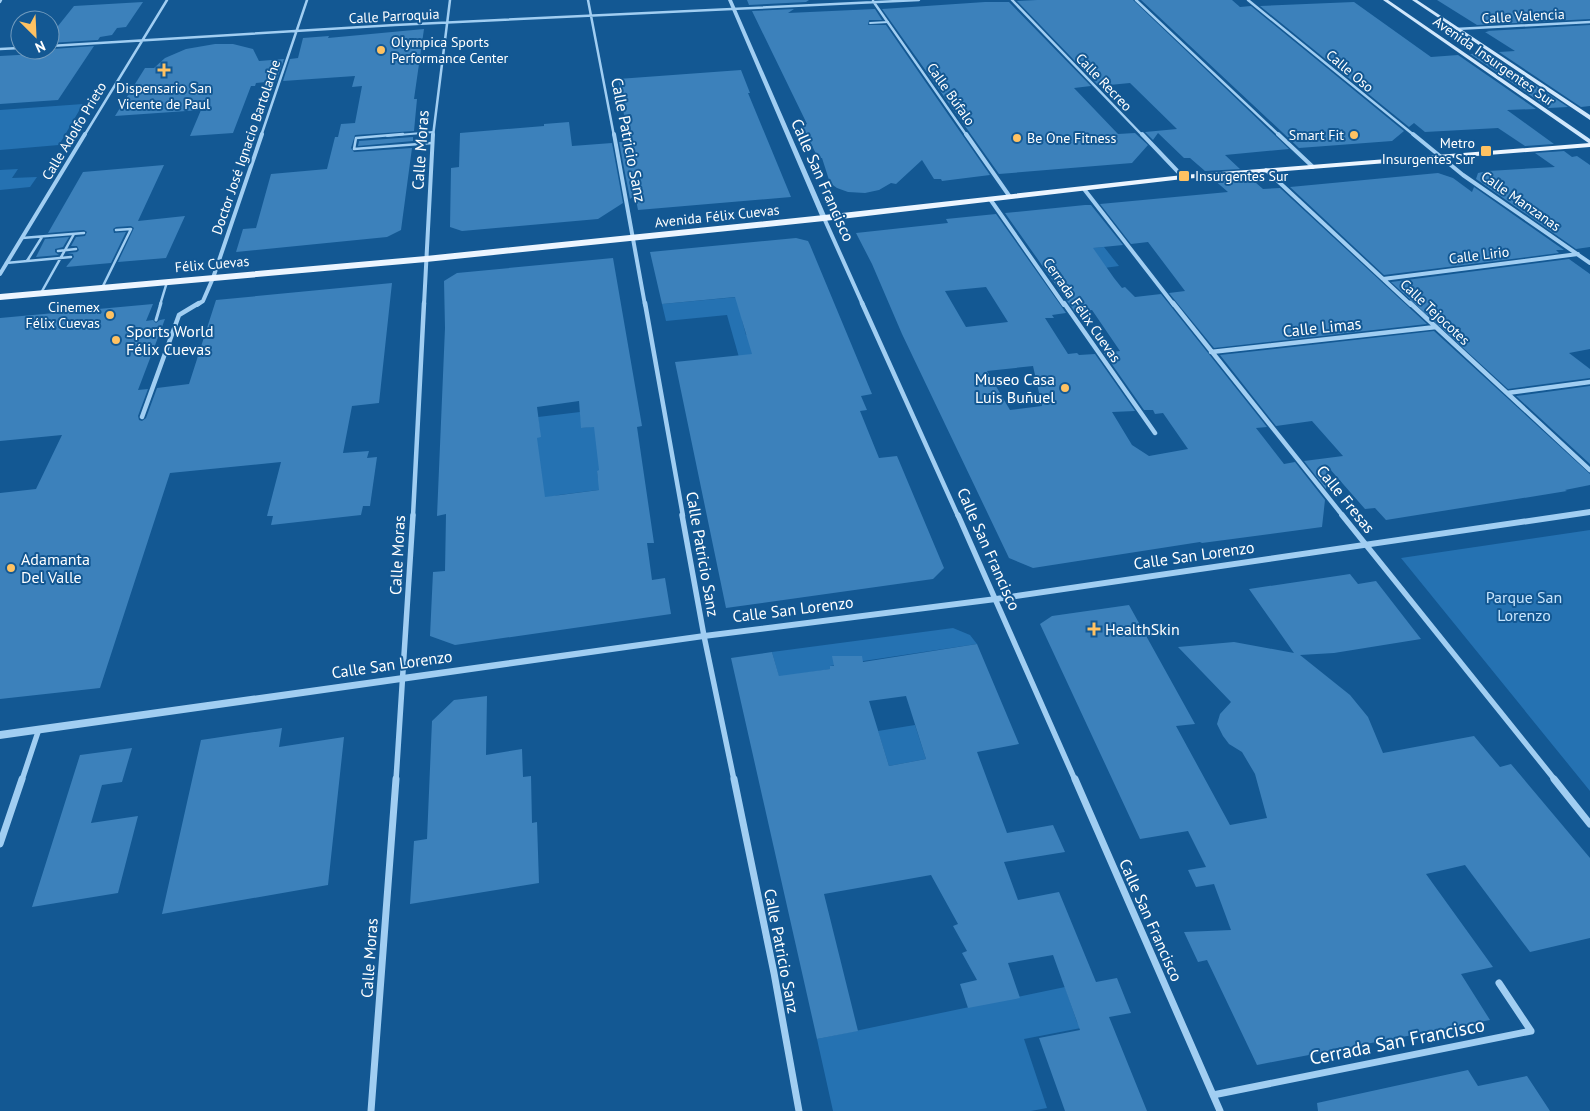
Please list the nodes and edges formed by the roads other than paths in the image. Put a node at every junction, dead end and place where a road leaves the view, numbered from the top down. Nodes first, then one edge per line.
1 (167, 0) edge
2 (308, 0) edge
3 (450, 0) edge
4 (588, 0) edge
5 (730, 0) edge
6 (919, 0) edge
7 (1012, 0) edge
8 (1136, 0) edge
9 (1248, 0) edge
10 (1385, 0) edge
11 (1414, 0) edge
12 (874, 1) edge
13 (734, 10) junction
14 (592, 17) junction
15 (888, 22) junction
16 (1590, 22) edge
17 (448, 23) junction
18 (870, 23) dead end
19 (1456, 29) junction
20 (298, 31) junction
21 (142, 41) junction
22 (60, 45) edge
23 (1590, 118) edge
24 (433, 132) junction
25 (432, 143) junction
26 (1590, 143) edge
27 (1439, 157) junction
28 (1313, 167) junction
29 (1266, 170) junction
30 (1183, 177) junction
31 (1084, 189) junction
32 (1010, 197) junction
33 (990, 200) junction
34 (824, 218) junction
35 (116, 230) dead end
36 (84, 233) dead end
37 (74, 234) junction
38 (42, 237) junction
39 (22, 238) junction
40 (632, 238) junction
41 (61, 245) dead end
42 (68, 245) junction
43 (36, 247) junction
44 (41, 247) dead end
45 (76, 249) dead end
46 (65, 250) junction
47 (58, 251) dead end
48 (38, 252) dead end
49 (32, 253) junction
50 (1578, 254) junction
51 (71, 257) dead end
52 (61, 258) junction
53 (426, 260) junction
54 (28, 261) junction
55 (6, 263) junction
56 (1590, 263) edge
57 (0, 274) edge
58 (213, 278) junction
59 (1383, 279) junction
60 (167, 282) junction
61 (102, 288) junction
62 (41, 293) junction
63 (0, 297) edge
64 (156, 320) dead end
65 (1436, 327) junction
66 (1212, 352) junction
67 (1590, 382) edge
68 (1507, 393) junction
69 (142, 417) dead end
70 (1155, 433) dead end
71 (1590, 470) edge
72 (1590, 512) edge
73 (1369, 545) junction
74 (996, 599) junction
75 (704, 636) junction
76 (404, 678) junction
77 (39, 729) junction
78 (0, 735) edge
79 (1590, 824) edge
80 (0, 844) edge
81 (1500, 983) dead end
82 (1213, 1095) junction
83 (371, 1111) edge
84 (799, 1111) edge
85 (1220, 1111) edge

1 - 21 street, Calle Adolfo Prieto
2 - 20 street, Doctor José Ignacio Bartolache
3 - 17 street, Calle Moras
4 - 14 street, Calle Patricio Sanz
5 - 13 street, Calle San Francisco
6 - 12 street, Calle Parroquia
7 - 30 street, Calle Recreo
8 - 28 street
9 - 27 street, Calle Oso
10 - 26 main road, Avenida Insurgentes Sur
11 - 19 main road, Avenida Insurgentes Sur
12 - 13 street, Calle Parroquia
12 - 15 street, Calle Búfalo
13 - 14 street, Calle Parroquia
13 - 34 street, Calle San Francisco
14 - 17 street, Calle Parroquia
14 - 40 street, Calle Patricio Sanz
15 - 18 lane
15 - 32 street, Calle Búfalo
16 - 19 street, Calle Valencia
17 - 20 street, Calle Parroquia
17 - 24 street, Calle Moras
19 - 23 main road, Avenida Insurgentes Sur
20 - 21 street, Calle Parroquia
20 - 58 street, Doctor José Ignacio Bartolache
21 - 22 street, Calle Parroquia
21 - 39 street, Calle Adolfo Prieto
24 - 25 street, Calle Moras
24 - 25 lane
25 - 53 street, Calle Moras
26 - 27 main road
27 - 28 main road
27 - 50 street, Calle Manzanas
28 - 29 main road
29 - 30 main road
29 - 59 street, Calle Tejocotes
30 - 31 main road
31 - 32 main road
31 - 66 street, Calle Fresas
32 - 33 main road, Avenida Félix Cuevas
33 - 34 main road, Avenida Félix Cuevas
33 - 70 street, Cerrada Félix Cuevas
34 - 40 main road, Avenida Félix Cuevas
34 - 74 street, Calle San Francisco
35 - 61 lane
36 - 37 lane
37 - 38 lane
37 - 42 lane
38 - 39 lane
38 - 43 lane
39 - 55 street, Calle Adolfo Prieto
40 - 53 main road, Avenida Félix Cuevas
40 - 75 street, Calle Patricio Sanz
41 - 42 lane
42 - 46 lane
43 - 44 lane
43 - 49 lane
45 - 46 lane
46 - 47 lane
46 - 52 lane
48 - 49 lane
49 - 54 lane
50 - 56 street, Calle Manzanas
50 - 59 street, Calle Lirio
51 - 52 lane
52 - 54 lane
52 - 62 lane
53 - 58 main road, Félix Cuevas
53 - 76 street, Calle Moras
54 - 55 lane
55 - 57 street, Calle Adolfo Prieto
58 - 60 main road, Félix Cuevas
58 - 69 street, Doctor José Ignacio Bartolache
59 - 65 street, Calle Tejocotes
60 - 61 main road, Félix Cuevas
60 - 64 lane
61 - 62 main road, Félix Cuevas
62 - 63 main road, Félix Cuevas
65 - 66 street, Calle Limas
65 - 68 street, Calle Tejocotes
66 - 73 street, Calle Fresas
67 - 68 street
68 - 71 street, Calle Tejocotes
72 - 73 street, Calle San Lorenzo
73 - 74 street, Calle San Lorenzo
73 - 79 street, Calle Fresas
74 - 75 street, Calle San Lorenzo
74 - 82 street, Calle San Francisco
75 - 76 street, Calle San Lorenzo
75 - 84 street, Calle Patricio Sanz
76 - 77 street, Calle San Lorenzo
76 - 83 street, Calle Moras
77 - 78 street, Calle San Lorenzo
77 - 80 street
81 - 82 street, Cerrada San Francisco
82 - 85 street, Calle San Francisco

